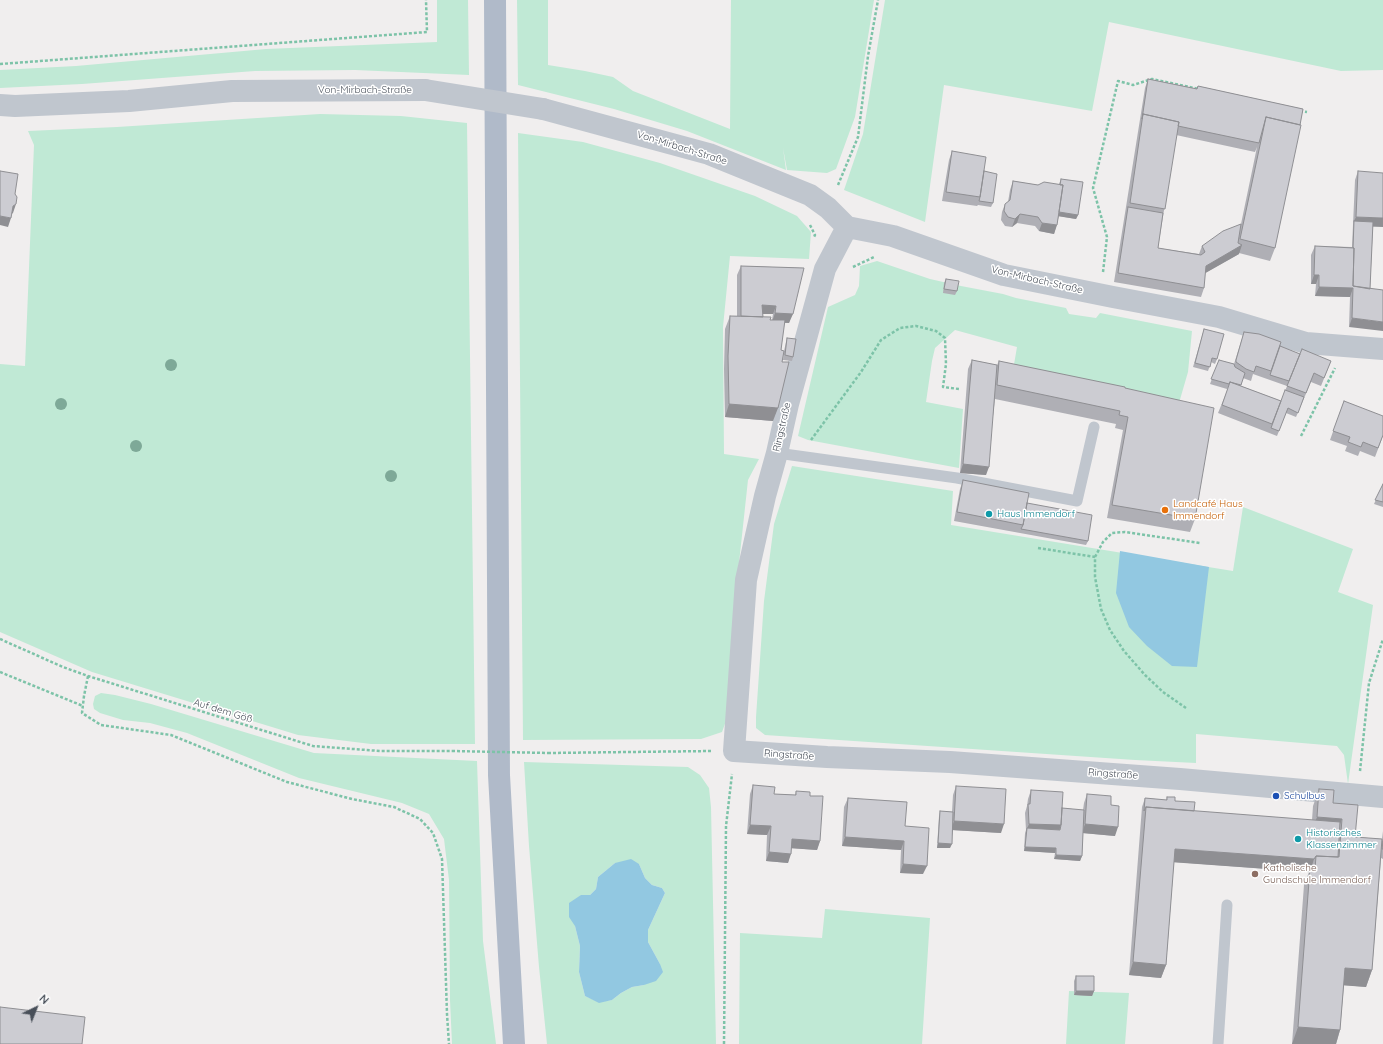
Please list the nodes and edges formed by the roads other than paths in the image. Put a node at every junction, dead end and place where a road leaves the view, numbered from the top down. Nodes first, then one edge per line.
1 (495, 0) edge
2 (0, 105) edge
3 (847, 227) junction
4 (1383, 349) edge
5 (1094, 427) dead end
6 (777, 453) junction
7 (1383, 797) edge
8 (1227, 905) dead end
9 (514, 1044) edge
10 (1218, 1044) edge

1 - 9 main road
2 - 3 street, Von-Mirbach-Straße, bridge
3 - 4 street, Von-Mirbach-Straße
3 - 6 street, Ringstraße
5 - 6 lane
6 - 7 street, Ringstraße
8 - 10 lane

